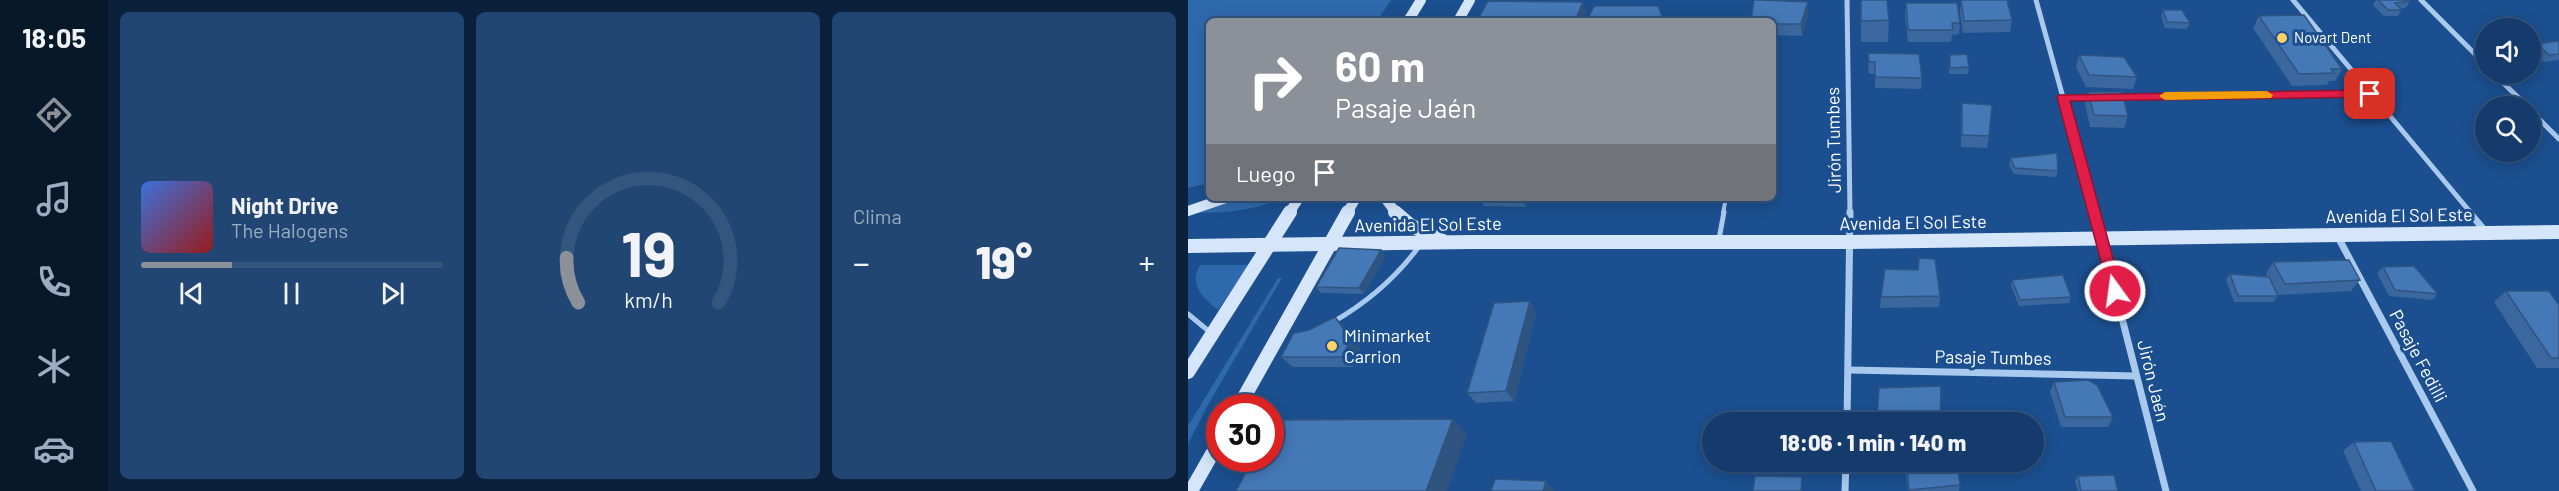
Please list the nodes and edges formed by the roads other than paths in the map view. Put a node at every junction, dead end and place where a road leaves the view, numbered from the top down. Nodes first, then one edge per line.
1 (1421, 0) edge
2 (1470, 0) edge
3 (1847, 0) edge
4 (2036, 0) edge
5 (2293, 0) edge
6 (2421, 0) edge
7 (1410, 18) edge
8 (1460, 18) edge
9 (2475, 54) edge
10 (2504, 84) edge
11 (2370, 94) junction
12 (2517, 96) edge
13 (2063, 97) junction
14 (2098, 97) edge
15 (2110, 97) edge
16 (2541, 121) edge
17 (2559, 139) edge
18 (1217, 201) edge
19 (1297, 201) edge
20 (1354, 201) edge
21 (1387, 201) edge
22 (1726, 201) edge
23 (1188, 211) edge
24 (2559, 232) edge
25 (2487, 233) junction
26 (2338, 235) junction
27 (2102, 238) junction
28 (1719, 242) junction
29 (1851, 242) junction
30 (1422, 243) junction
31 (1447, 243) junction
32 (1329, 245) junction
33 (1188, 246) edge
34 (1268, 246) junction
35 (1188, 314) edge
36 (1325, 324) edge
37 (1212, 334) junction
38 (1849, 370) junction
39 (1188, 372) edge
40 (2136, 376) junction
41 (1247, 394) edge
42 (1847, 412) edge
43 (1206, 465) edge
44 (1846, 472) edge
45 (1191, 491) edge
46 (1845, 491) edge
47 (2166, 491) edge
48 (2473, 491) edge

1 - 7 main road
2 - 8 main road
3 - 29 street, Jirón Tumbes
4 - 13 street, Jirón Jaén
5 - 11 street
6 - 9 street
10 - 12 street
11 - 15 street
11 - 25 street
13 - 14 street
13 - 27 street, Jirón Jaén
16 - 17 street
18 - 23 main road
19 - 34 main road
20 - 32 main road
21 - 31 main road
22 - 28 lane
24 - 25 main road, Avenida El Sol Este
25 - 26 main road, Avenida El Sol Este
26 - 27 main road, Avenida El Sol Este
26 - 48 street, Pasaje Fedilli
27 - 29 main road, Avenida El Sol Este
27 - 40 street, Jirón Jaén
28 - 29 main road, Avenida El Sol Este
28 - 31 main road, Avenida El Sol Este
29 - 38 street, Jirón Tumbes
30 - 31 main road, Avenida El Sol Este
30 - 32 main road, Avenida El Sol Este
30 - 36 lane
32 - 34 main road, Avenida El Sol Este
32 - 41 main road
33 - 34 main road, Avenida El Sol Este
34 - 37 main road
35 - 37 lane
37 - 39 main road
38 - 40 street, Pasaje Tumbes
38 - 42 street, Jirón Tumbes
40 - 47 street, Jirón Jaén
43 - 45 main road
44 - 46 street

